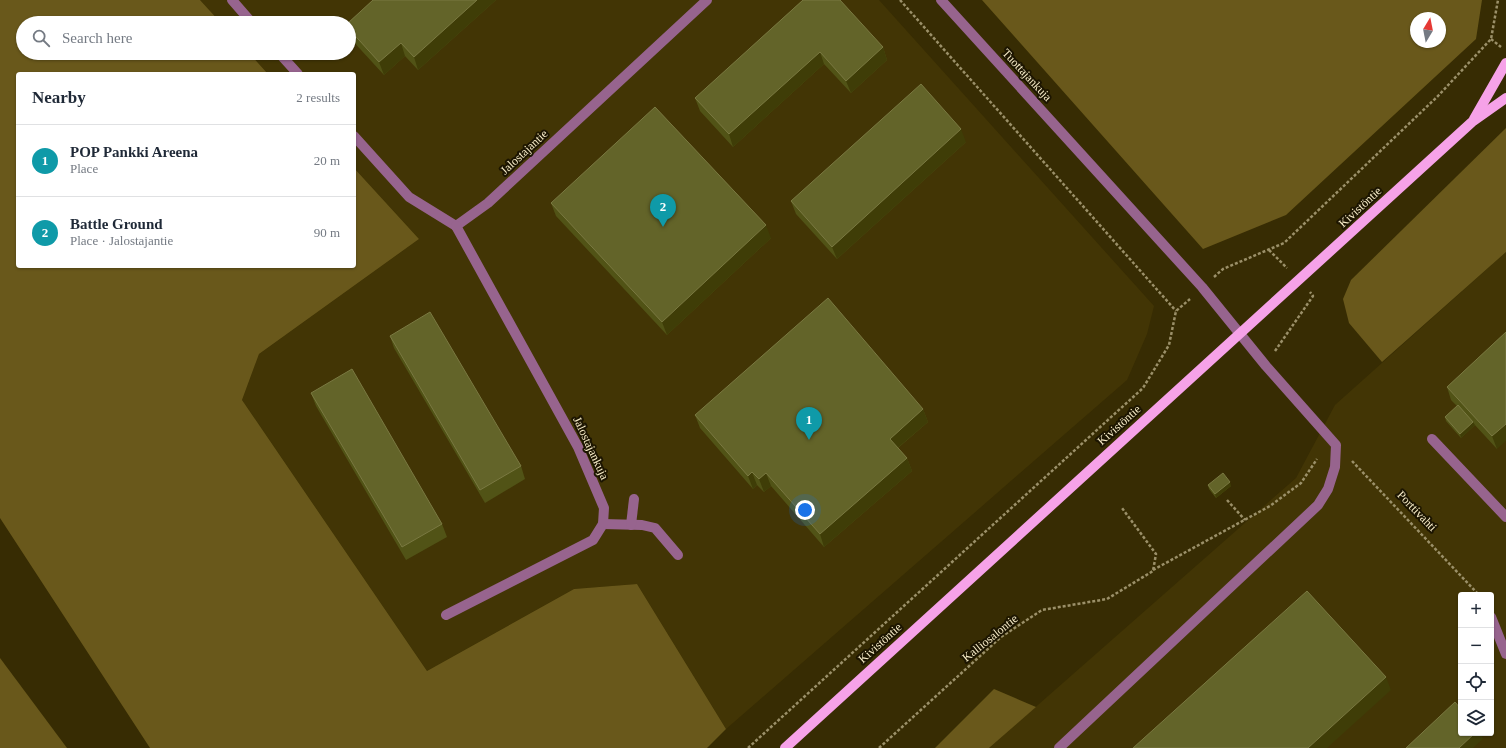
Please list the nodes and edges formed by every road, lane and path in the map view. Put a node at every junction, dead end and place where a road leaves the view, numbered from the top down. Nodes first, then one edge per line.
1 (232, 0) edge
2 (707, 0) edge
3 (900, 0) edge
4 (941, 0) edge
5 (1498, 0) edge
6 (246, 16) edge
7 (1491, 39) junction
8 (1506, 51) edge
9 (285, 60) edge
10 (1506, 63) edge
11 (296, 72) edge
12 (1506, 98) edge
13 (1472, 122) junction
14 (356, 138) edge
15 (456, 226) junction
16 (1202, 287) junction
17 (1176, 311) junction
18 (1239, 334) junction
19 (1328, 435) junction
20 (1432, 438) dead end
21 (1336, 445) junction
22 (634, 499) dead end
23 (1227, 500) dead end
24 (1122, 508) dead end
25 (1506, 517) edge
26 (1245, 520) junction
27 (603, 524) junction
28 (631, 525) junction
29 (678, 555) dead end
30 (1153, 571) junction
31 (1476, 592) edge
32 (446, 615) dead end
33 (1494, 624) edge
34 (1506, 654) edge
35 (748, 748) edge
36 (785, 748) edge
37 (879, 748) edge
38 (1059, 748) edge

1 - 6 street
2 - 15 street, Jalostajantie
3 - 17 path
4 - 16 street, Tuottajankuja
5 - 7 path
7 - 8 path
7 - 16 path
9 - 11 street
10 - 13 main road, Kivistöntie
12 - 13 main road, Kivistöntie
13 - 18 main road, Kivistöntie
14 - 15 street
15 - 27 street, Jalostajankuja
16 - 17 path
16 - 18 street, Tuottajankuja
17 - 35 path
18 - 19 street, Tuottajankuja
18 - 36 main road, Kivistöntie
19 - 21 street, Tuottajankuja
19 - 26 path, Kalliosalontie
20 - 25 street
21 - 31 path, Porttivahti
21 - 38 street
22 - 28 street
23 - 26 path
24 - 30 path
26 - 30 path, Kalliosalontie
27 - 28 street
27 - 32 street
28 - 29 street
30 - 37 path, Kalliosalontie
33 - 34 street

